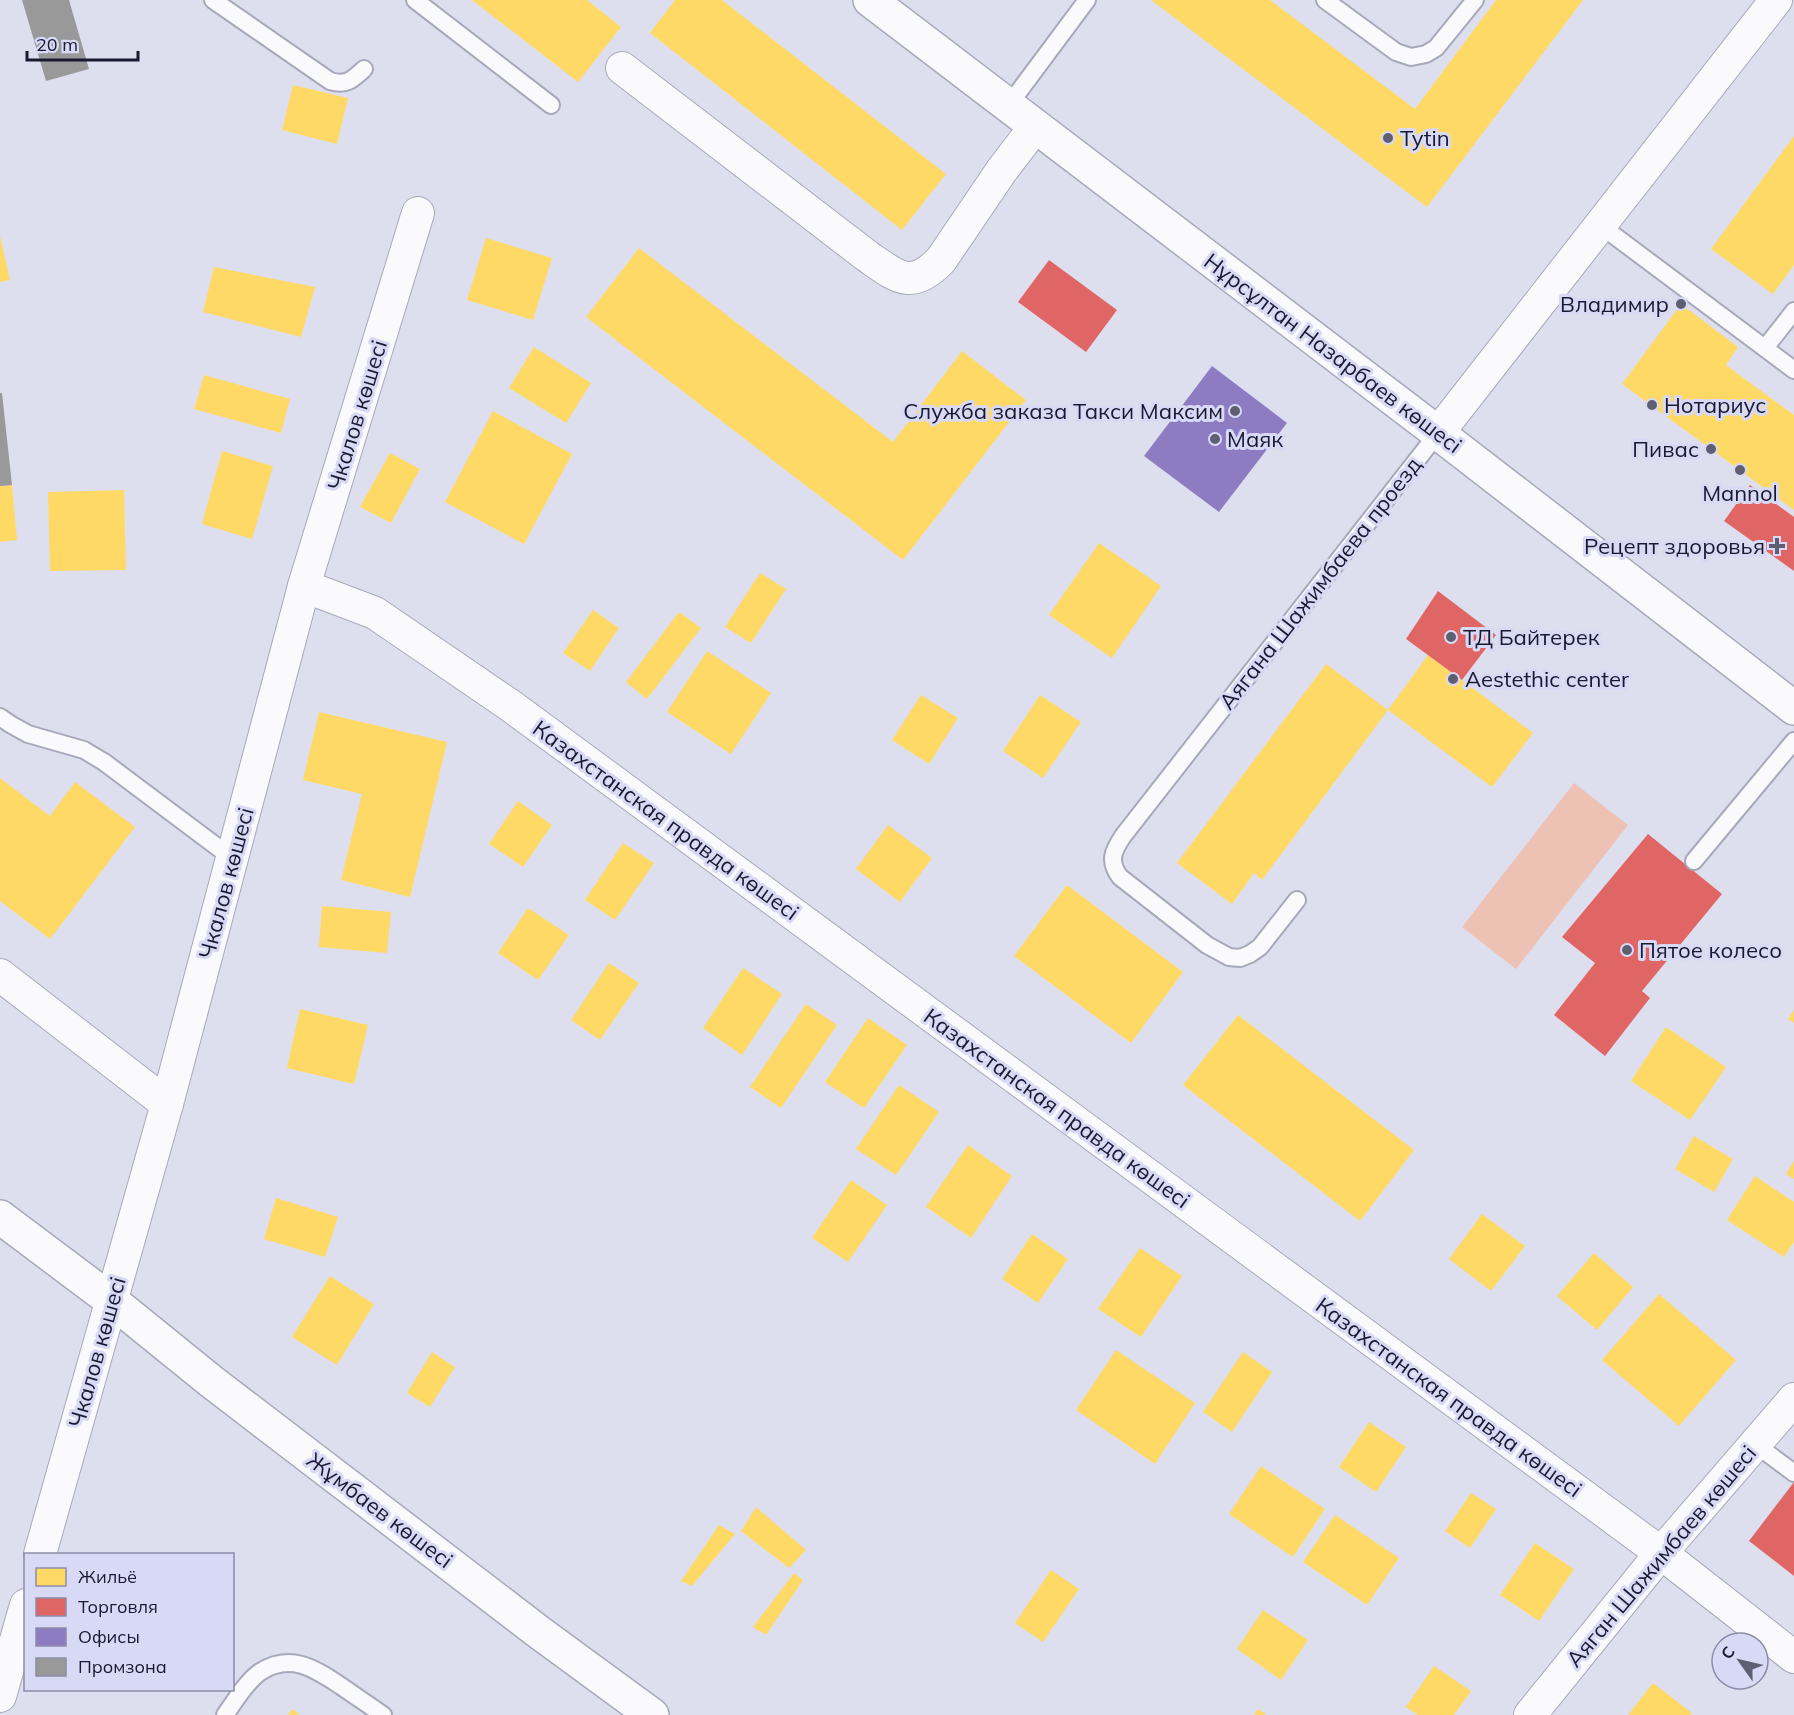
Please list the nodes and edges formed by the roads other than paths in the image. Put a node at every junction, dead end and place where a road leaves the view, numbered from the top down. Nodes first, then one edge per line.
1 (213, 0) edge
2 (415, 0) edge
3 (870, 0) edge
4 (1087, 0) edge
5 (1325, 0) edge
6 (1475, 0) edge
7 (1776, 0) edge
8 (622, 68) dead end
9 (364, 69) dead end
10 (550, 105) dead end
11 (1008, 106) junction
12 (1035, 127) junction
13 (418, 213) dead end
14 (1600, 225) junction
15 (1794, 311) edge
16 (1765, 348) junction
17 (1794, 370) edge
18 (1438, 433) junction
19 (304, 586) junction
20 (1794, 708) edge
21 (0, 717) edge
22 (1794, 741) edge
23 (232, 858) junction
24 (1694, 861) dead end
25 (1297, 900) dead end
26 (0, 975) edge
27 (167, 1104) junction
28 (4, 1229) edge
29 (112, 1301) junction
30 (1794, 1399) edge
31 (1755, 1444) junction
32 (1794, 1473) edge
33 (40, 1553) edge
34 (1661, 1553) junction
35 (24, 1612) edge
36 (1794, 1657) edge
37 (0, 1696) edge
38 (225, 1715) edge
39 (383, 1715) edge
40 (652, 1715) edge
41 (1530, 1715) edge

1 - 9 lane
2 - 10 lane
3 - 11 main road, Нұрсұлтан Назарбаев көшесі
4 - 11 lane
5 - 6 lane
7 - 14 street, Аягана Шажимбаева проезд
8 - 12 street
11 - 12 main road, Нұрсұлтан Назарбаев көшесі
12 - 18 main road, Нұрсұлтан Назарбаев көшесі
13 - 19 street, Чкалов көшесі
14 - 16 lane
14 - 18 street, Аягана Шажимбаева проезд
15 - 16 lane
16 - 17 lane
18 - 20 main road, Нұрсұлтан Назарбаев көшесі
18 - 25 lane, Аягана Шажимбаева проезд
19 - 23 street, Чкалов көшесі
19 - 34 street, Казахстанская правда көшесі
21 - 23 lane
22 - 24 lane
23 - 27 street, Чкалов көшесі
26 - 27 street
27 - 29 street, Чкалов көшесі
28 - 29 main road, Жұмбаев көшесі
29 - 33 street, Чкалов көшесі
29 - 40 main road, Жұмбаев көшесі
30 - 31 street, Аяган Шажимбаев көшесі
31 - 32 lane
31 - 34 street, Аяган Шажимбаев көшесі
34 - 36 street, Казахстанская правда көшесі
34 - 41 street, Аяган Шажимбаев көшесі
35 - 37 street
38 - 39 lane

